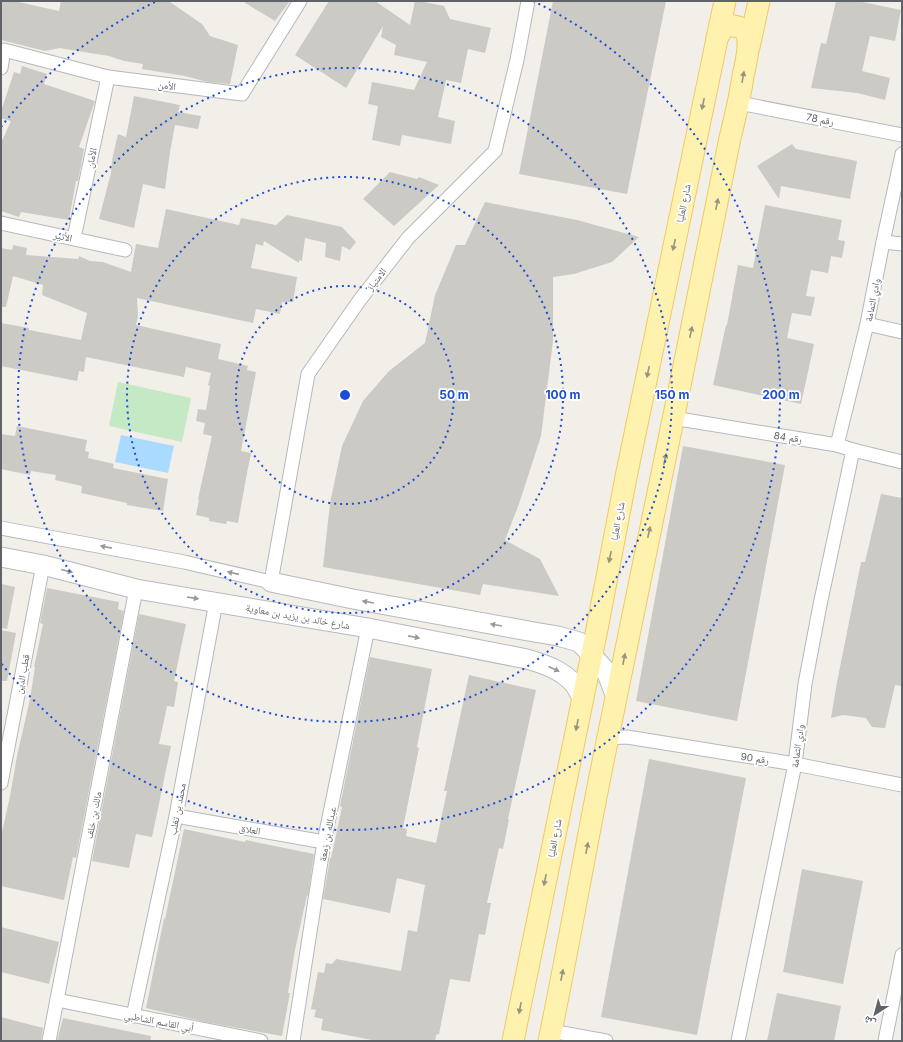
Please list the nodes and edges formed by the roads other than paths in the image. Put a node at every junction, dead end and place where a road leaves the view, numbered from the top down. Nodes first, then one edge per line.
1 (300, 1) edge
2 (528, 1) edge
3 (724, 1) edge
4 (759, 1) edge
5 (720, 33) junction
6 (747, 57) junction
7 (1, 68) edge
8 (108, 78) junction
9 (738, 103) junction
10 (902, 135) edge
11 (902, 154) edge
12 (1, 223) edge
13 (74, 238) junction
14 (883, 242) junction
15 (902, 244) edge
16 (125, 250) dead end
17 (867, 324) junction
18 (902, 332) edge
19 (673, 418) junction
20 (837, 445) junction
21 (853, 450) junction
22 (902, 462) edge
23 (1, 528) edge
24 (1, 557) edge
25 (43, 565) junction
26 (271, 582) junction
27 (136, 589) junction
28 (216, 602) junction
29 (368, 628) junction
30 (534, 632) junction
31 (591, 654) junction
32 (527, 659) junction
33 (616, 697) junction
34 (582, 698) junction
35 (607, 738) junction
36 (795, 764) junction
37 (1, 783) edge
38 (902, 785) edge
39 (176, 816) junction
40 (324, 842) junction
41 (902, 955) edge
42 (57, 1000) junction
43 (133, 1016) junction
44 (550, 1036) edge
45 (49, 1041) edge
46 (261, 1041) edge
47 (292, 1041) edge
48 (513, 1041) edge
49 (606, 1041) edge
50 (738, 1041) edge
51 (885, 1041) edge

1 - 8 street, الأمن
2 - 26 street, الامتياز
3 - 5 main road, شارع العليا
4 - 6 main road
5 - 6 main road
5 -> 31 main road, شارع العليا
9 -> 6 main road
7 - 8 street, الأمن
8 - 13 street, الأمان
9 - 10 street, رقم 78
19 -> 9 main road
11 - 14 street, وادي الثمامة
12 - 13 street, الأثير
13 - 16 street, الأثير
14 - 15 street
14 - 17 street, وادي الثمامة
17 - 18 street
17 - 20 street, وادي الثمامة
19 - 20 street, رقم 84
33 -> 19 main road
20 - 21 street, رقم 84
21 - 22 street, رقم 84
21 - 36 street, وادي الثمامة
26 -> 23 street
24 - 25 main road, شارع خالد بن يزيد بن معاوية
25 -> 27 main road, شارع خالد بن يزيد بن معاوية
25 - 37 street, قطب الدين
30 -> 26 main road
27 -> 28 main road, شارع خالد بن يزيد بن معاوية
27 - 42 street, مالك بن خلف
28 - 29 main road, شارع خالد بن يزيد بن معاوية
28 - 39 street, محمد بن تغلب
29 -> 32 main road, شارع خالد بن يزيد بن معاوية
29 - 40 street, عبدالله بن زمعة
30 - 31 main road
30 - 32 main road
31 - 33 main road
31 - 34 main road, شارع العليا
32 -> 34 main road, شارع خالد بن يزيد بن معاوية
33 - 35 main road
34 -> 48 main road, شارع العليا
35 - 36 street, رقم 90
44 -> 35 main road
36 - 38 street, رقم 90
36 - 50 street, وادي الثمامة
39 - 40 street, العلاق
39 - 43 street, محمد بن تغلب
40 - 47 street, عبدالله بن زمعة
41 - 51 street
42 - 43 street, أبي القاسم الشاطبي
42 - 45 street, مالك بن خلف
43 - 46 street, أبي القاسم الشاطبي
44 - 49 street

